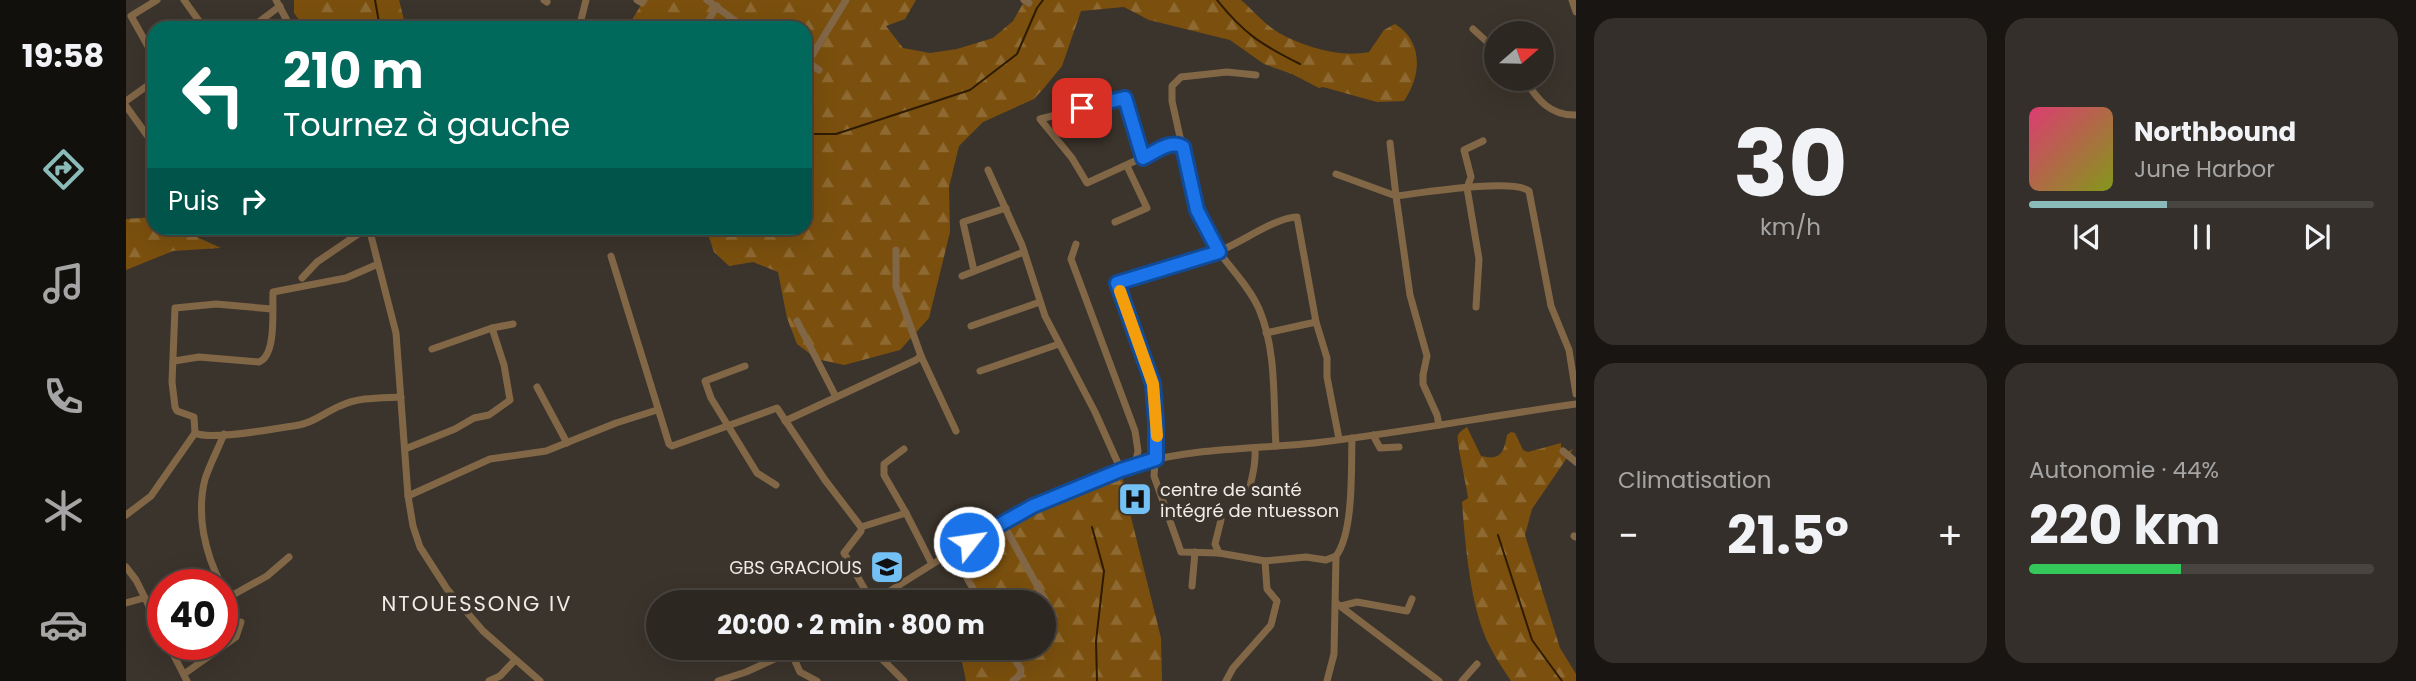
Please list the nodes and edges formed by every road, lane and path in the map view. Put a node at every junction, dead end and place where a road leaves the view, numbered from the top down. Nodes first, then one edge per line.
1 (158, 0) edge
2 (184, 0) edge
3 (586, 0) edge
4 (637, 0) edge
5 (644, 0) edge
6 (846, 0) edge
7 (1572, 0) edge
8 (713, 2) edge
9 (278, 3) edge
10 (1576, 12) edge
11 (199, 21) edge
12 (259, 21) edge
13 (287, 21) edge
14 (581, 21) edge
15 (706, 21) edge
16 (736, 21) edge
17 (1473, 29) dead end
18 (1484, 39) edge
19 (147, 45) edge
20 (812, 54) edge
21 (812, 67) edge
22 (819, 70) dead end
23 (1256, 75) dead end
24 (147, 86) edge
25 (1532, 91) edge
26 (126, 101) edge
27 (127, 112) edge
28 (1576, 115) edge
29 (147, 136) edge
30 (1483, 141) dead end
31 (1390, 143) dead end
32 (1183, 147) junction
33 (1143, 158) junction
34 (1127, 166) junction
35 (988, 170) dead end
36 (1336, 174) dead end
37 (1467, 188) junction
38 (1396, 196) junction
39 (1006, 208) junction
40 (1115, 222) dead end
41 (358, 235) edge
42 (370, 235) edge
43 (1076, 244) dead end
44 (896, 250) dead end
45 (1024, 252) junction
46 (1219, 252) junction
47 (611, 256) dead end
48 (378, 264) junction
49 (974, 271) junction
50 (962, 275) dead end
51 (302, 278) dead end
52 (1040, 302) junction
53 (1476, 307) dead end
54 (272, 309) junction
55 (797, 321) dead end
56 (1316, 322) junction
57 (513, 324) dead end
58 (971, 326) dead end
59 (492, 328) junction
60 (1266, 332) junction
61 (1059, 344) junction
62 (432, 349) dead end
63 (920, 356) junction
64 (174, 361) junction
65 (745, 366) dead end
66 (980, 371) dead end
67 (537, 387) dead end
68 (1576, 394) edge
69 (401, 397) junction
70 (836, 397) junction
71 (1576, 404) edge
72 (657, 410) junction
73 (785, 421) junction
74 (1438, 425) junction
75 (728, 426) junction
76 (956, 431) dead end
77 (195, 433) junction
78 (224, 434) junction
79 (1373, 435) junction
80 (1352, 438) junction
81 (1339, 439) junction
82 (567, 443) junction
83 (1276, 446) junction
84 (1399, 447) dead end
85 (1255, 448) junction
86 (405, 449) junction
87 (904, 449) dead end
88 (1563, 451) dead end
89 (1156, 459) junction
90 (1576, 462) edge
91 (1135, 465) junction
92 (1121, 470) junction
93 (775, 485) dead end
94 (1250, 487) dead end
95 (408, 496) junction
96 (905, 513) junction
97 (978, 513) dead end
98 (126, 515) edge
99 (1221, 520) dead end
100 (1002, 522) junction
101 (861, 527) junction
102 (987, 533) junction
103 (951, 551) junction
104 (1195, 552) junction
105 (1219, 553) junction
106 (1336, 556) junction
107 (289, 557) dead end
108 (1265, 561) junction
109 (932, 564) junction
110 (126, 567) edge
111 (213, 569) edge
112 (1192, 586) dead end
113 (865, 590) edge
114 (891, 590) edge
115 (974, 590) edge
116 (1040, 590) edge
117 (238, 593) edge
118 (144, 598) junction
119 (1412, 599) dead end
120 (126, 603) edge
121 (147, 603) edge
122 (1338, 604) junction
123 (241, 622) dead end
124 (177, 660) edge
125 (515, 660) junction
126 (772, 660) edge
127 (795, 660) edge
128 (883, 660) edge
129 (1015, 660) edge
130 (1477, 664) dead end
131 (186, 677) edge
132 (1434, 679) edge
133 (489, 681) edge
134 (540, 681) edge
135 (718, 681) edge
136 (817, 681) edge
137 (904, 681) edge
138 (1013, 681) edge
139 (1226, 681) edge
140 (1327, 681) edge
141 (1462, 681) edge

1 - 19 street
2 - 11 street
3 - 14 street
4 - 5 street
6 - 20 street
7 - 10 street
8 - 15 street
8 - 16 street
9 - 12 street
9 - 13 street
17 - 18 street
21 - 22 street
23 - 32 street
24 - 26 street
25 - 28 street
27 - 29 street
30 - 37 street
31 - 38 street
32 - 33 street
32 - 46 street
33 - 34 street
33 - 34 street
34 - 40 street
35 - 39 street
36 - 38 street
37 - 38 street
37 - 53 street
37 - 68 street
38 - 74 street
39 - 45 street
39 - 49 street
41 - 51 street
42 - 48 street
43 - 91 street
44 - 63 street
45 - 49 street
45 - 52 street
46 - 56 street
46 - 60 street
46 - 89 street
47 - 72 street
48 - 54 street
48 - 69 street
49 - 50 street
52 - 58 street
52 - 61 street
54 - 64 street
54 - 64 street
55 - 70 street
56 - 60 street
56 - 81 street
57 - 59 street
59 - 62 street
59 - 86 street
60 - 83 street
61 - 66 street
61 - 92 street
63 - 70 street
63 - 76 street
64 - 77 street
65 - 75 street
67 - 82 street
69 - 78 street
69 - 86 street
70 - 73 street
71 - 74 street
72 - 75 street
72 - 82 street
73 - 75 street
73 - 101 street
74 - 79 street
75 - 93 street
77 - 78 street
77 - 98 street
78 - 111 street
79 - 80 street
79 - 84 street
80 - 81 street
80 - 106 street
81 - 83 street
82 - 95 street
83 - 85 street
85 - 89 street
85 - 94 street
86 - 95 street
87 - 96 street
88 - 90 street
89 - 91 street
89 - 104 street
91 - 92 street
92 - 100 street
95 - 125 street
96 - 101 street
96 - 109 street
97 - 102 street
99 - 105 street
100 - 102 street
100 - 116 street
101 - 113 street
102 - 103 street
103 - 109 street
103 - 115 street
104 - 105 street
104 - 112 street
105 - 108 street
106 - 108 street
106 - 122 street
107 - 117 street
108 - 139 street
109 - 114 street
110 - 118 street
118 - 120 street
118 - 121 street
119 - 122 street
122 - 132 street
122 - 140 street
123 - 131 street
124 - 131 street
125 - 133 street
125 - 134 street
126 - 135 street
127 - 136 street
128 - 137 street
129 - 138 street
130 - 141 street

